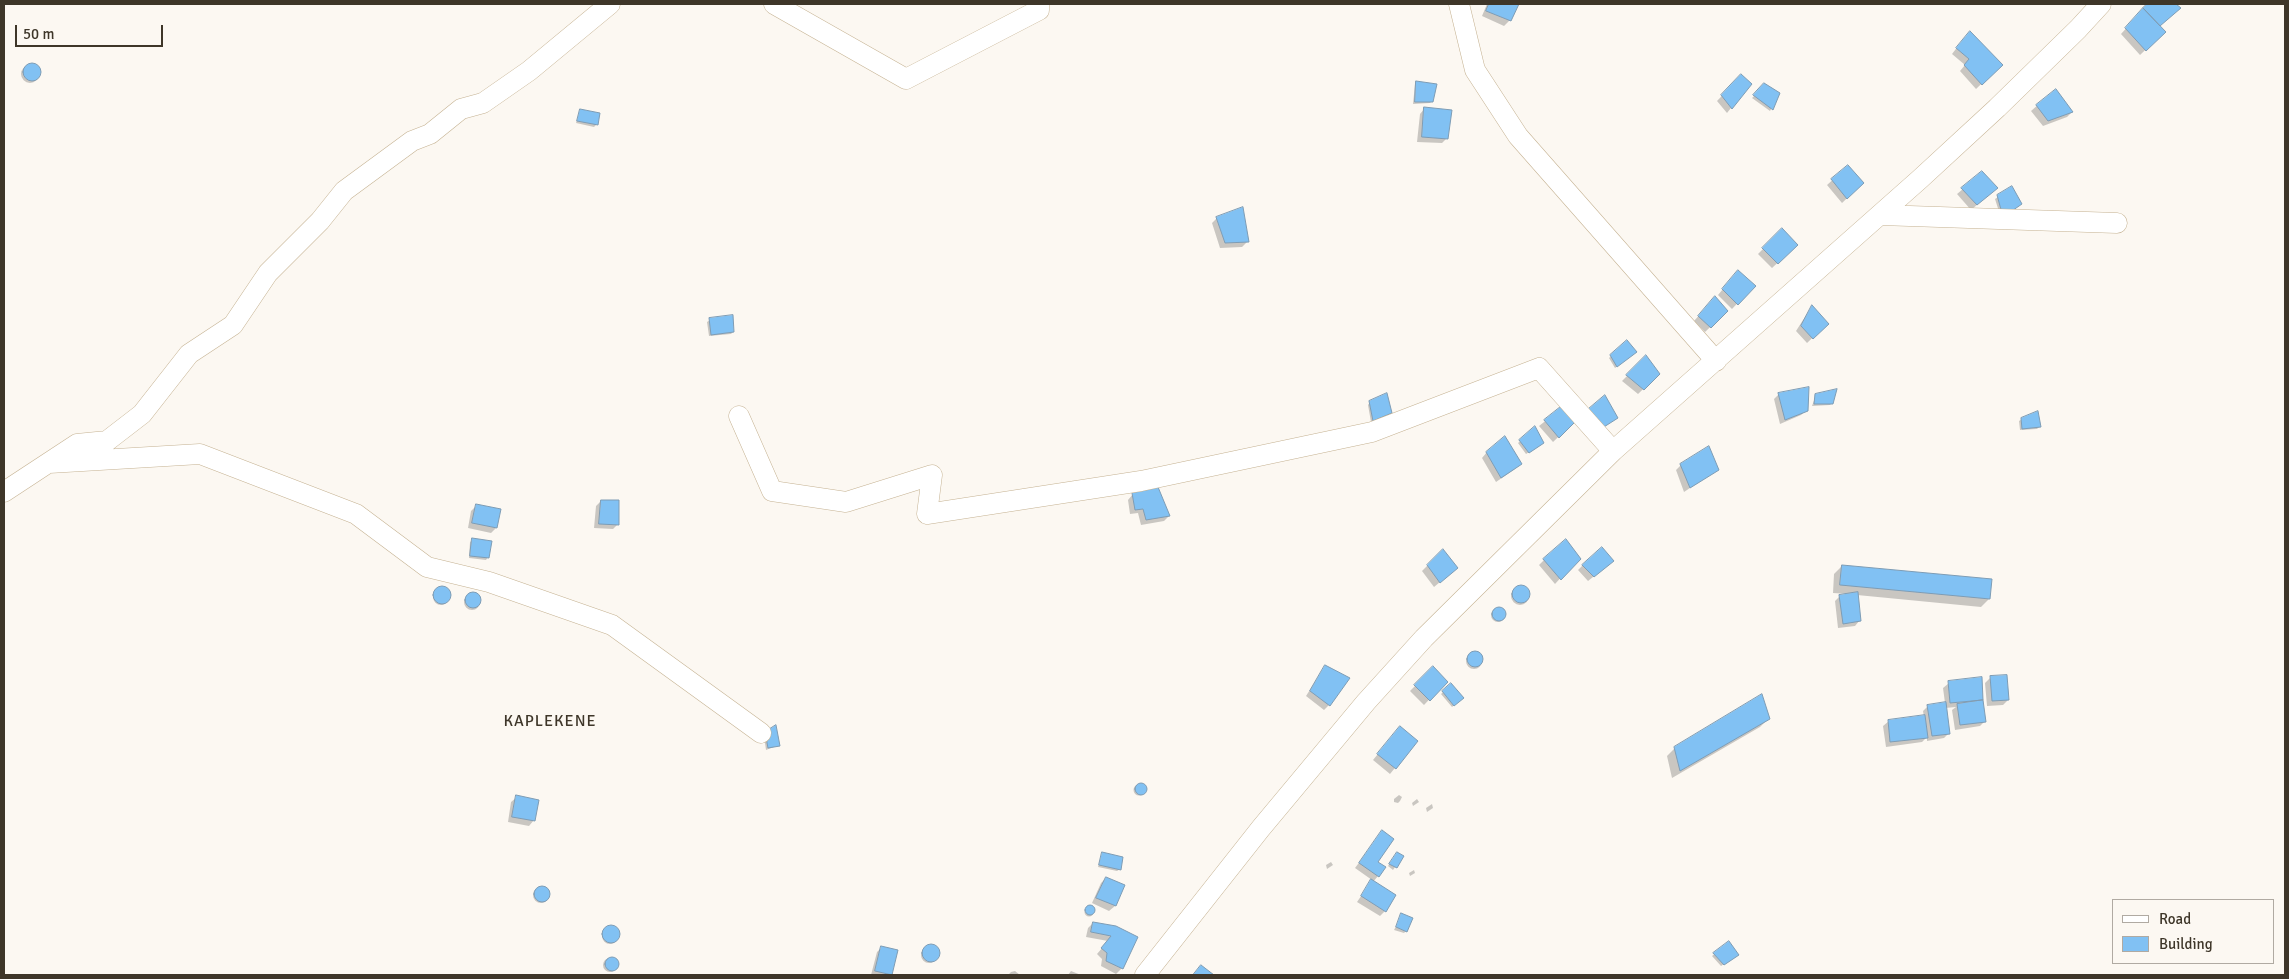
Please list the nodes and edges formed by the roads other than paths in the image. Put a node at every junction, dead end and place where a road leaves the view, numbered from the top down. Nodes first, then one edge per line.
1 (610, 4) edge
2 (774, 4) edge
3 (1040, 4) edge
4 (1459, 4) edge
5 (2101, 4) edge
6 (1880, 215) junction
7 (2117, 223) dead end
8 (1716, 361) junction
9 (739, 416) dead end
10 (1613, 451) junction
11 (47, 463) junction
12 (4, 492) edge
13 (761, 733) dead end
14 (1145, 975) edge

1 - 11 street
2 - 3 street
4 - 8 street
5 - 6 street
6 - 7 street
6 - 8 street
8 - 10 street
9 - 10 street
10 - 14 street
11 - 12 street
11 - 13 street

